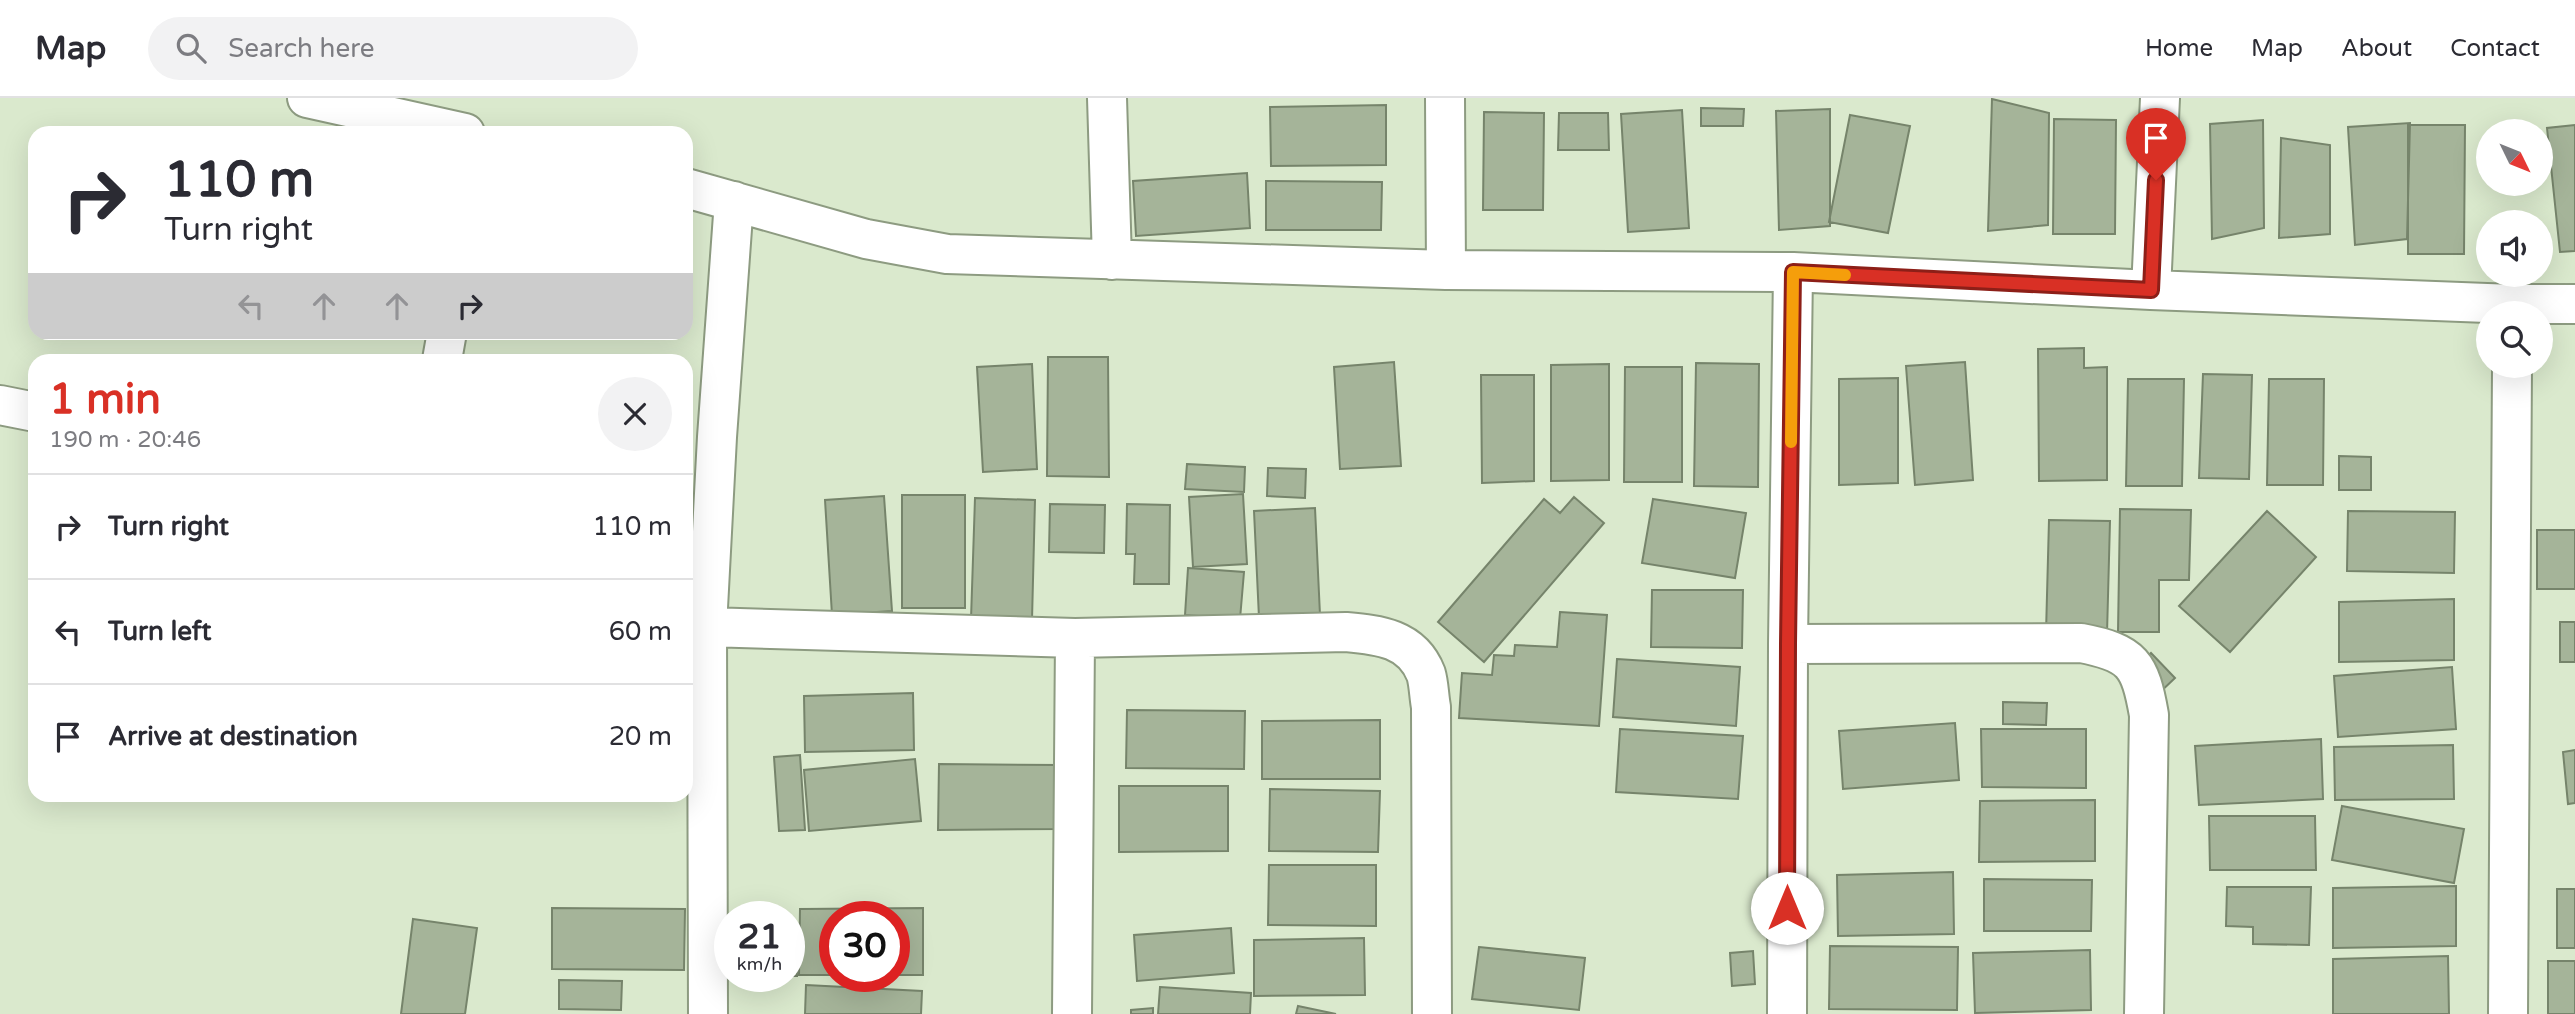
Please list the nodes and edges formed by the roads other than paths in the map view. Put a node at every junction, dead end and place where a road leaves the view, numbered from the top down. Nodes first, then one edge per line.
1 (307, 98) edge
2 (1107, 98) edge
3 (1445, 98) edge
4 (2160, 98) edge
5 (433, 126) edge
6 (693, 190) edge
7 (734, 201) junction
8 (1112, 260) junction
9 (1446, 270) junction
10 (1793, 272) junction
11 (2151, 290) junction
12 (2575, 304) edge
13 (2553, 305) edge
14 (2476, 306) edge
15 (2512, 378) edge
16 (0, 405) edge
17 (28, 411) edge
18 (707, 627) junction
19 (1075, 638) junction
20 (1788, 644) junction
21 (708, 1014) edge
22 (1072, 1014) edge
23 (1432, 1014) edge
24 (1787, 1014) edge
25 (2144, 1014) edge
26 (2508, 1014) edge

1 - 5 street
2 - 8 street
3 - 9 street
4 - 11 street
6 - 7 street
7 - 8 street
7 - 18 street
8 - 9 street
9 - 10 street
10 - 11 street
10 - 20 street
11 - 14 street
12 - 13 street
15 - 26 street
16 - 17 street
18 - 19 street
18 - 21 street
19 - 22 street
19 - 23 street
20 - 24 street
20 - 25 street

